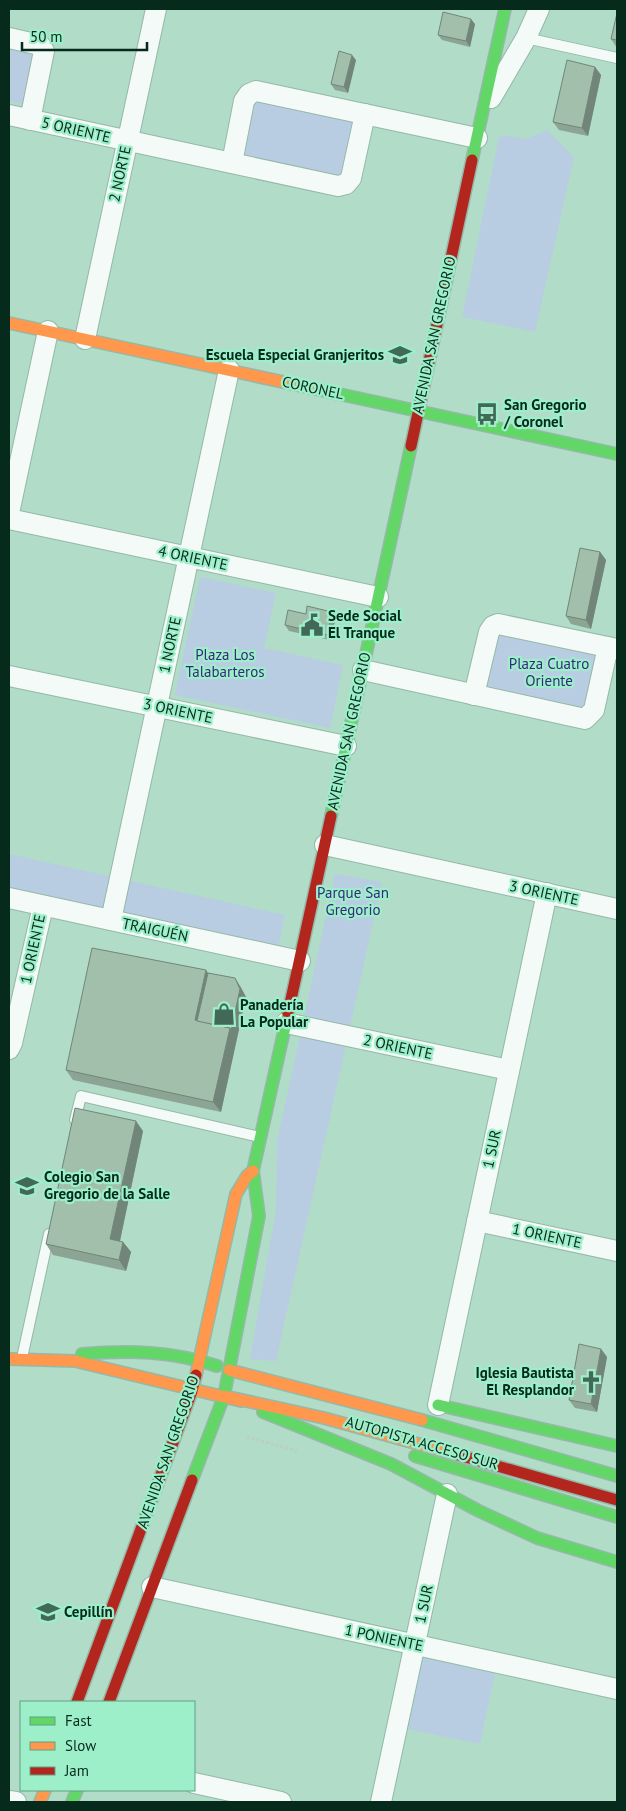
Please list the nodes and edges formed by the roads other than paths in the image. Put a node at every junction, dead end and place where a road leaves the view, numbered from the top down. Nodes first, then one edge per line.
1 (156, 9) edge
2 (504, 9) edge
3 (539, 9) edge
4 (500, 32) junction
5 (9, 38) edge
6 (526, 38) junction
7 (617, 58) edge
8 (365, 114) junction
9 (482, 114) junction
10 (9, 115) edge
11 (30, 120) junction
12 (477, 138) junction
13 (127, 142) junction
14 (232, 164) junction
15 (9, 323) edge
16 (48, 331) junction
17 (84, 339) junction
18 (229, 370) junction
19 (418, 411) junction
20 (617, 454) edge
21 (9, 512) edge
22 (9, 518) edge
23 (189, 557) junction
24 (378, 597) junction
25 (613, 648) edge
26 (362, 670) junction
27 (9, 676) edge
28 (474, 695) junction
29 (157, 707) junction
30 (346, 746) junction
31 (325, 845) junction
32 (547, 893) junction
33 (9, 898) edge
34 (43, 906) junction
35 (617, 909) edge
36 (111, 920) junction
37 (300, 961) junction
38 (286, 1023) junction
39 (9, 1049) edge
40 (509, 1070) junction
41 (72, 1135) edge
42 (261, 1137) junction
43 (253, 1171) junction
44 (477, 1221) junction
45 (52, 1222) edge
46 (617, 1251) edge
47 (22, 1358) junction
48 (9, 1359) edge
49 (54, 1359) junction
50 (199, 1359) junction
51 (229, 1370) junction
52 (295, 1387) junction
53 (192, 1391) junction
54 (370, 1394) dead end
55 (224, 1396) junction
56 (433, 1404) joint
57 (617, 1446) edge
58 (617, 1476) edge
59 (447, 1494) junction
60 (617, 1500) edge
61 (617, 1517) edge
62 (617, 1562) edge
63 (152, 1587) junction
64 (415, 1644) junction
65 (617, 1689) edge
66 (77, 1701) edge
67 (109, 1701) edge
68 (195, 1783) edge
69 (9, 1801) edge
70 (16, 1802) edge
71 (279, 1802) edge
72 (381, 1802) edge

1 - 13 street, 2 NORTE
2 - 4 main road, AVENIDA SAN GREGORIO
3 - 6 street, AVENIDA SAN GREGORIO
4 - 6 street
4 - 9 main road, AVENIDA SAN GREGORIO
5 - 11 street
6 - 7 lane
6 - 9 street, AVENIDA SAN GREGORIO
8 - 12 street
8 - 14 street, 5 ORIENTE
8 - 14 street
9 - 12 main road, AVENIDA SAN GREGORIO
10 - 11 street, 5 ORIENTE
11 - 13 street, 5 ORIENTE
12 - 19 main road, AVENIDA SAN GREGORIO
13 - 14 street, 5 ORIENTE
13 - 17 street, 2 NORTE
15 - 16 main road, CORONEL
16 - 17 main road, CORONEL
16 - 21 street
17 - 18 main road, CORONEL
18 - 19 main road, CORONEL
18 - 23 street, 1 NORTE
19 - 20 main road, CORONEL
19 - 24 main road, AVENIDA SAN GREGORIO
22 - 23 street, 4 ORIENTE
23 - 24 street, 4 ORIENTE
23 - 29 street, 1 NORTE
24 - 26 main road, AVENIDA SAN GREGORIO
25 - 28 street
25 - 28 street
26 - 28 street
26 - 30 main road, AVENIDA SAN GREGORIO
27 - 29 street, 3 ORIENTE
29 - 30 street, 3 ORIENTE
29 - 36 street, 1 NORTE
30 - 31 main road, AVENIDA SAN GREGORIO
31 - 32 street, 3 ORIENTE
31 - 37 main road, AVENIDA SAN GREGORIO
32 - 35 street, 3 ORIENTE
32 - 40 street, 1 SUR
33 - 34 street, TRAIGUÉN
34 - 36 street, TRAIGUÉN
34 - 39 street, 1 ORIENTE
36 - 37 street, TRAIGUÉN
37 - 38 main road, AVENIDA SAN GREGORIO
38 - 40 street, 2 ORIENTE
38 - 42 main road, AVENIDA SAN GREGORIO
40 - 44 street, 1 SUR
41 - 42 lane
42 - 43 main road, AVENIDA SAN GREGORIO
43 - 50 main road, AVENIDA SAN GREGORIO
43 - 51 main road, AVENIDA SAN GREGORIO
44 - 46 street, 1 ORIENTE
44 - 56 street, 1 SUR
45 - 47 lane
47 - 48 main road
47 - 49 main road
49 - 50 main road, AUTOPISTA ACCESO SUR
49 - 53 main road
50 - 51 main road, AUTOPISTA ACCESO SUR
50 - 53 main road, AVENIDA SAN GREGORIO
51 - 52 main road, AUTOPISTA ACCESO SUR
51 - 55 main road, AVENIDA SAN GREGORIO
52 - 54 main road
52 - 58 main road, AUTOPISTA ACCESO SUR
53 - 55 main road
53 - 66 main road, AVENIDA SAN GREGORIO
55 - 59 main road
55 - 60 main road, AUTOPISTA ACCESO SUR
55 - 61 main road
55 - 63 main road, AVENIDA SAN GREGORIO
56 - 57 main road
59 - 62 main road
59 - 64 street, 1 SUR
63 - 64 street, 1 PONIENTE
63 - 67 main road, AVENIDA SAN GREGORIO
64 - 65 street, 1 PONIENTE
64 - 72 street, 1 SUR
68 - 71 street
69 - 70 street

